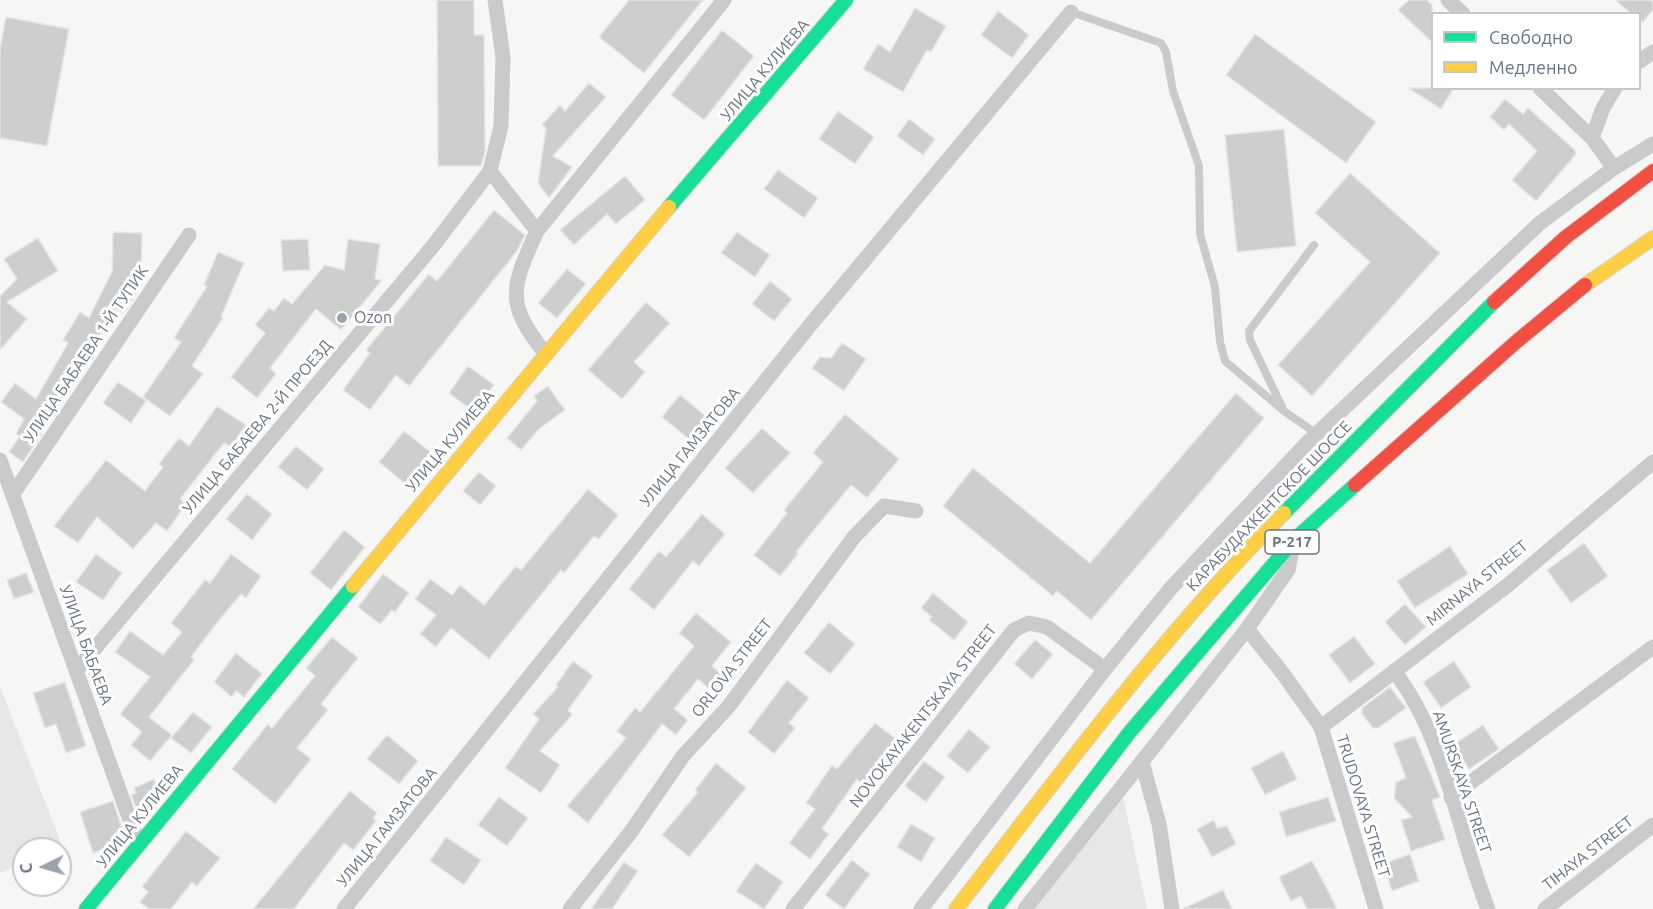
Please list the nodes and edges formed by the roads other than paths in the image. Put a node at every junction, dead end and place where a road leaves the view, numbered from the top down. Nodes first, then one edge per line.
1 (495, 0) edge
2 (724, 0) edge
3 (846, 0) edge
4 (1448, 0) edge
5 (1071, 12) joint
6 (1461, 12) edge
7 (1542, 90) edge
8 (1614, 90) edge
9 (1593, 138) junction
10 (1653, 144) edge
11 (1614, 168) junction
12 (490, 171) junction
13 (1653, 171) edge
14 (537, 231) junction
15 (189, 235) dead end
16 (1653, 238) edge
17 (1314, 245) dead end
18 (545, 353) junction
19 (1284, 411) junction
20 (1317, 434) junction
21 (0, 460) edge
22 (1653, 462) edge
23 (13, 494) junction
24 (916, 511) dead end
25 (1295, 538) junction
26 (1247, 629) junction
27 (1653, 647) edge
28 (1105, 669) junction
29 (76, 671) junction
30 (1394, 671) junction
31 (1321, 728) junction
32 (1142, 762) junction
33 (1451, 797) junction
34 (1653, 825) edge
35 (138, 842) junction
36 (86, 909) edge
37 (344, 909) edge
38 (570, 909) edge
39 (793, 909) edge
40 (921, 909) edge
41 (956, 909) edge
42 (995, 909) edge
43 (1025, 909) edge
44 (1172, 909) edge
45 (1376, 909) edge
46 (1488, 909) edge
47 (1545, 909) edge

1 - 12 street, УЛИЦА БАБАЕВА 2-Й ПРОЕЗД
2 - 14 street
3 - 18 main road, УЛИЦА КУЛИЕВА
4 - 6 street
5 - 19 lane
5 - 37 street, УЛИЦА ГАМЗАТОВА
7 - 9 street
8 - 9 street
9 - 11 street
10 - 11 street
11 - 20 street
12 - 14 street
12 - 29 street, УЛИЦА БАБАЕВА 2-Й ПРОЕЗД
13 - 41 main road, КАРАБУДАХКЕНТСКОЕ ШОССЕ / Р-217
14 - 18 street
15 - 23 street, УЛИЦА БАБАЕВА 1-Й ТУПИК
16 - 25 main road, Р-217
17 - 19 lane
18 - 35 main road, УЛИЦА КУЛИЕВА
19 - 20 lane
20 - 28 street
21 - 23 street, УЛИЦА БАБАЕВА
22 - 30 street, MIRNAYA STREET
23 - 29 street, УЛИЦА БАБАЕВА
24 - 38 street, ORLOVA STREET
25 - 26 street
25 - 42 main road, Р-217
26 - 31 street, TRUDOVAYA STREET
26 - 32 street
27 - 33 street
28 - 39 street, NOVOKAYAKENTSKAYA STREET
28 - 40 street
29 - 35 street, УЛИЦА БАБАЕВА
30 - 31 street, MIRNAYA STREET
30 - 33 street, AMURSKAYA STREET
31 - 45 street, TRUDOVAYA STREET
32 - 43 street
32 - 44 street
33 - 46 street, AMURSKAYA STREET
34 - 47 street, TIHAYA STREET
35 - 36 main road, УЛИЦА КУЛИЕВА

